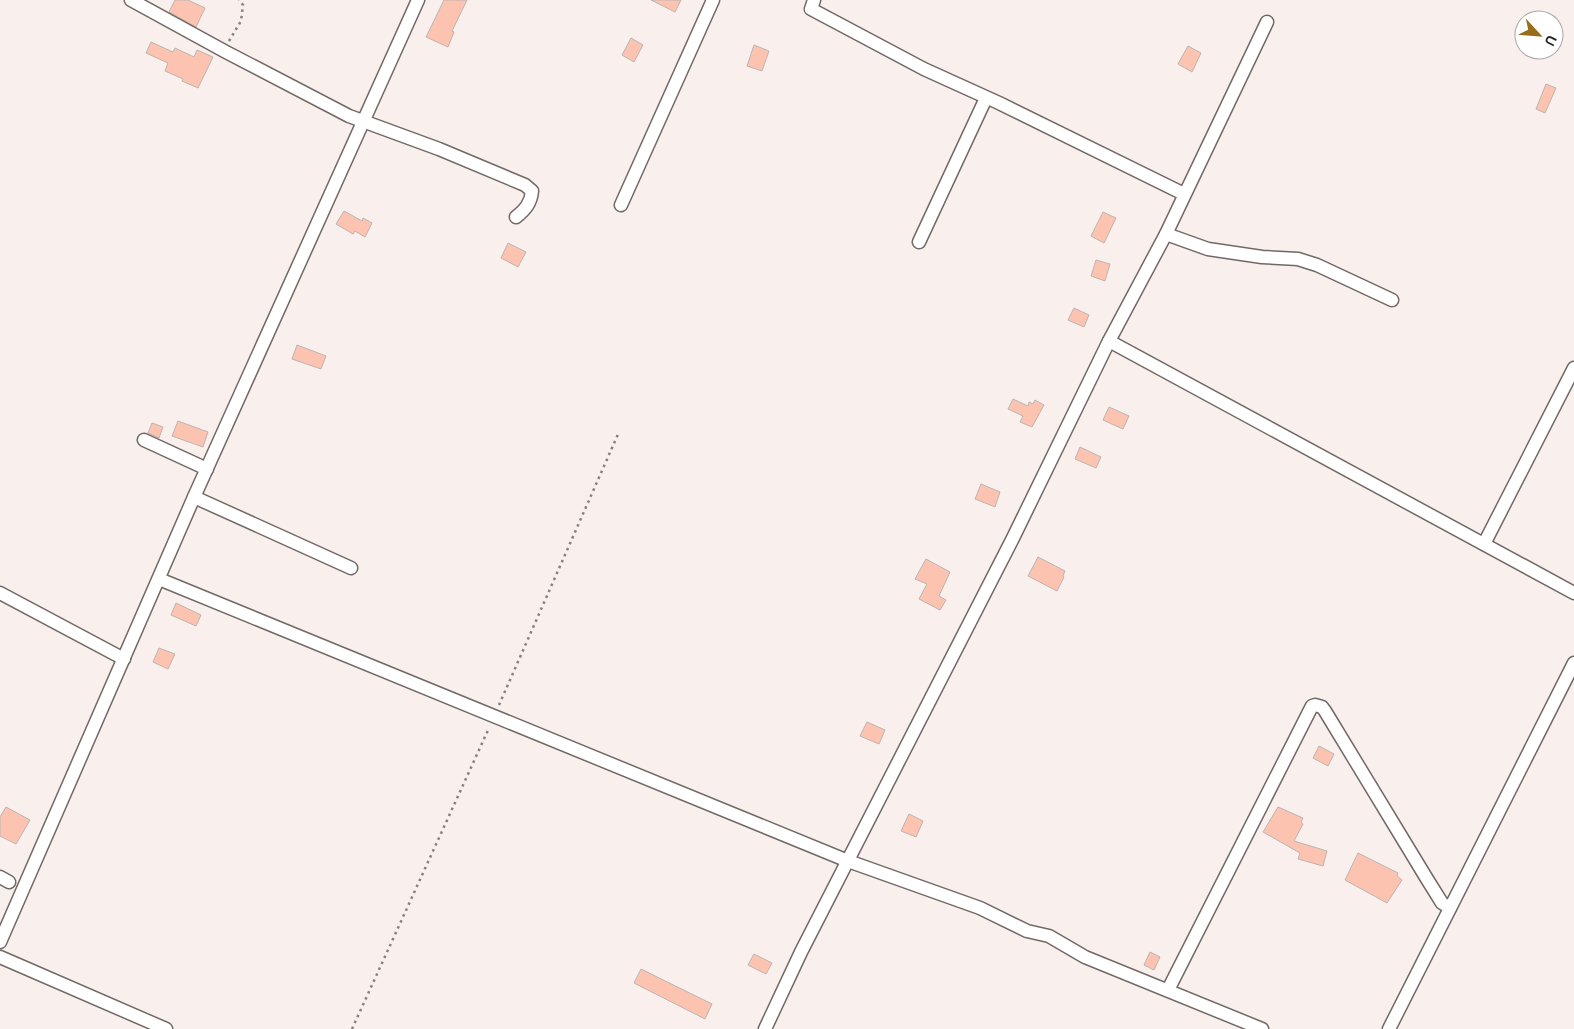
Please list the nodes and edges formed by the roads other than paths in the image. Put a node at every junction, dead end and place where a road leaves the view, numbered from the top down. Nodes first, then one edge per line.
1 (131, 0) edge
2 (418, 0) edge
3 (713, 0) edge
4 (814, 0) edge
5 (1267, 22) dead end
6 (986, 98) junction
7 (362, 121) junction
8 (1184, 194) junction
9 (621, 205) dead end
10 (516, 217) dead end
11 (1166, 234) junction
12 (919, 242) dead end
13 (1392, 300) dead end
14 (1108, 342) junction
15 (1574, 368) edge
16 (144, 440) dead end
17 (207, 469) junction
18 (194, 497) junction
19 (1484, 544) junction
20 (351, 568) dead end
21 (159, 579) junction
22 (1574, 592) edge
23 (0, 593) edge
24 (124, 659) junction
25 (1574, 664) edge
26 (848, 861) junction
27 (1450, 908) junction
28 (0, 942) edge
29 (0, 958) edge
30 (1168, 990) junction
31 (166, 1029) edge
32 (764, 1029) edge
33 (1262, 1029) edge
34 (1389, 1029) edge

1 - 7 street
2 - 7 street
3 - 9 street
4 - 6 street
5 - 8 street
6 - 8 street
6 - 12 street
7 - 10 street
7 - 17 street
8 - 11 street
11 - 13 street
11 - 14 street
14 - 19 street
14 - 26 street
15 - 19 street
16 - 17 street
17 - 18 street
18 - 20 street
18 - 21 street
19 - 22 street
21 - 24 street
21 - 26 street
23 - 24 street
24 - 28 street
25 - 27 street
26 - 30 street
26 - 32 street
27 - 30 street
27 - 34 street
29 - 31 street
30 - 33 street

